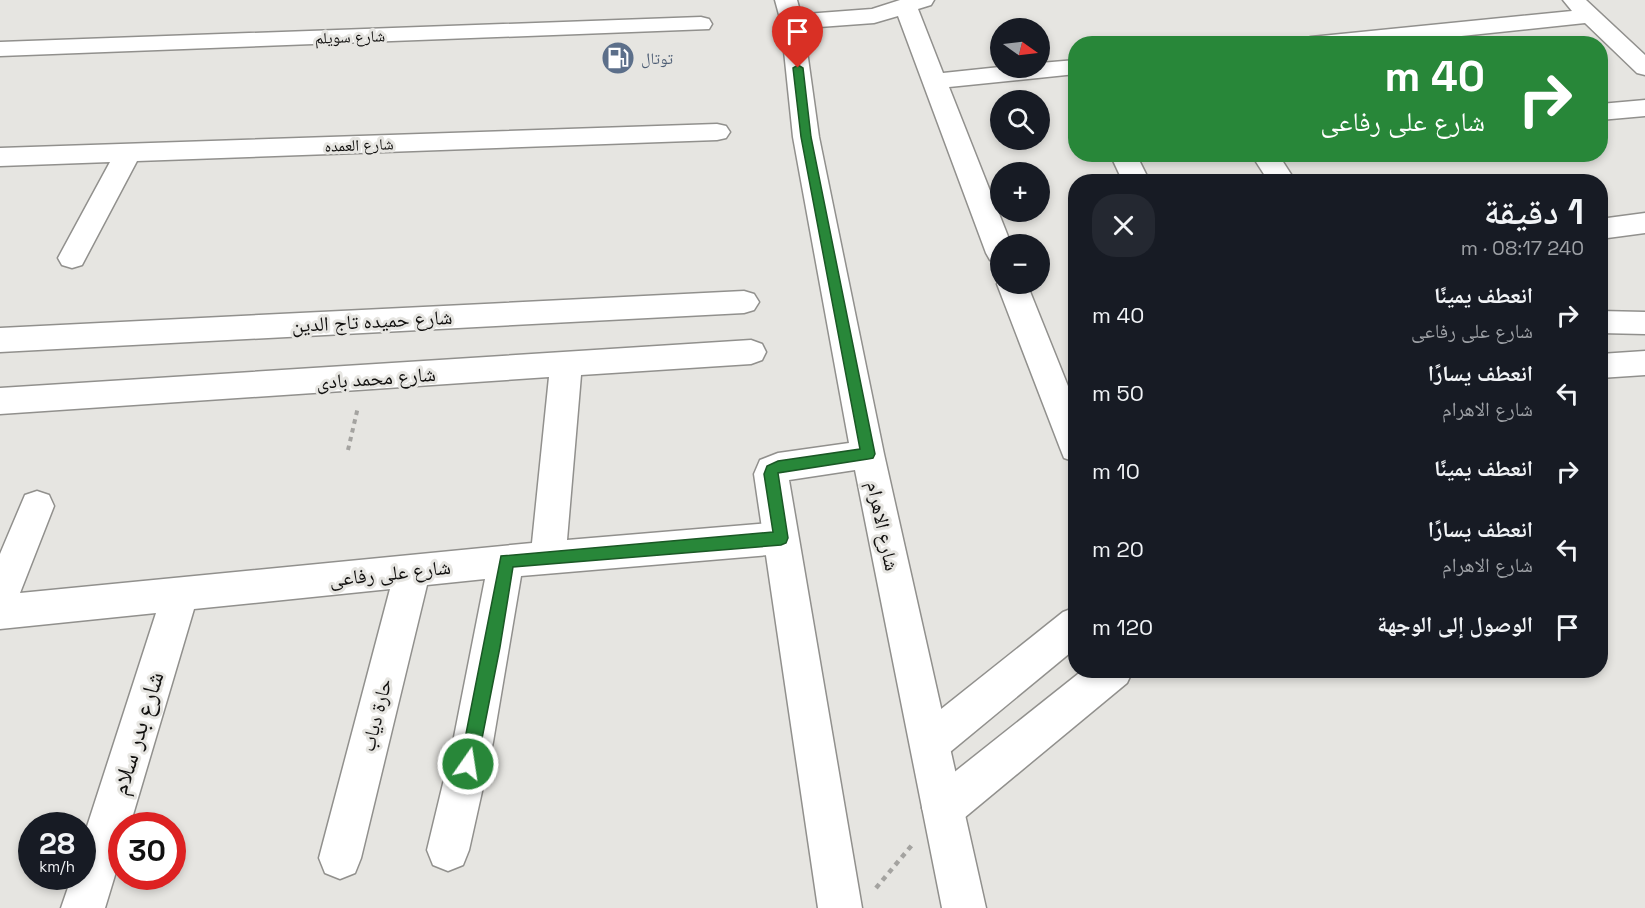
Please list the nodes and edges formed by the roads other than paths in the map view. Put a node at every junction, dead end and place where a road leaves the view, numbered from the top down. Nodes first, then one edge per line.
1 (1573, 0) edge
2 (914, 4) edge
3 (789, 11) edge
4 (1590, 16) junction
5 (701, 24) dead end
6 (1391, 36) edge
7 (8, 49) edge
8 (1068, 68) edge
9 (1645, 68) edge
10 (0, 69) edge
11 (934, 81) junction
12 (1645, 108) edge
13 (1608, 111) edge
14 (717, 132) dead end
15 (128, 153) junction
16 (0, 156) edge
17 (1645, 223) edge
18 (1608, 228) edge
19 (993, 234) edge
20 (72, 258) dead end
21 (1016, 294) edge
22 (744, 302) dead end
23 (1608, 322) edge
24 (1645, 323) edge
25 (0, 340) edge
26 (751, 352) dead end
27 (1645, 363) edge
28 (1608, 365) edge
29 (566, 366) junction
30 (0, 401) edge
31 (1068, 428) edge
32 (868, 454) junction
33 (37, 506) dead end
34 (781, 538) junction
35 (548, 557) junction
36 (506, 561) junction
37 (413, 571) junction
38 (181, 593) junction
39 (0, 598) edge
40 (0, 612) edge
41 (1068, 631) edge
42 (1104, 678) edge
43 (930, 743) junction
44 (944, 808) junction
45 (448, 850) dead end
46 (340, 858) dead end
47 (83, 908) edge
48 (840, 908) edge
49 (964, 908) edge

1 - 4 street
2 - 3 street
2 - 11 street
3 - 32 street, شارع الاهرام
4 - 6 street
4 - 9 street
5 - 7 street, شارع سويلم
7 - 10 street
8 - 11 street
11 - 19 street
12 - 13 street
14 - 15 street, شارع العمده
15 - 16 street, شارع العمده
15 - 20 street
17 - 18 street
21 - 31 street
22 - 25 street, شارع حميده تاج الدين
23 - 24 street
26 - 29 street, شارع محمد بادى
27 - 28 street
29 - 30 street, شارع محمد بادى
29 - 35 street
32 - 34 street
32 - 43 street, شارع الاهرام
33 - 39 street
34 - 35 street, شارع على رفاعى
34 - 48 street
35 - 36 street, شارع على رفاعى
36 - 37 street, شارع على رفاعى
36 - 45 street
37 - 38 street, شارع على رفاعى
37 - 46 street, حارة دياب
38 - 40 street, شارع على رفاعى
38 - 47 street, شارع بدر سلام
41 - 43 street
42 - 44 street
43 - 44 street, شارع الاهرام
44 - 49 street, شارع الاهرام

